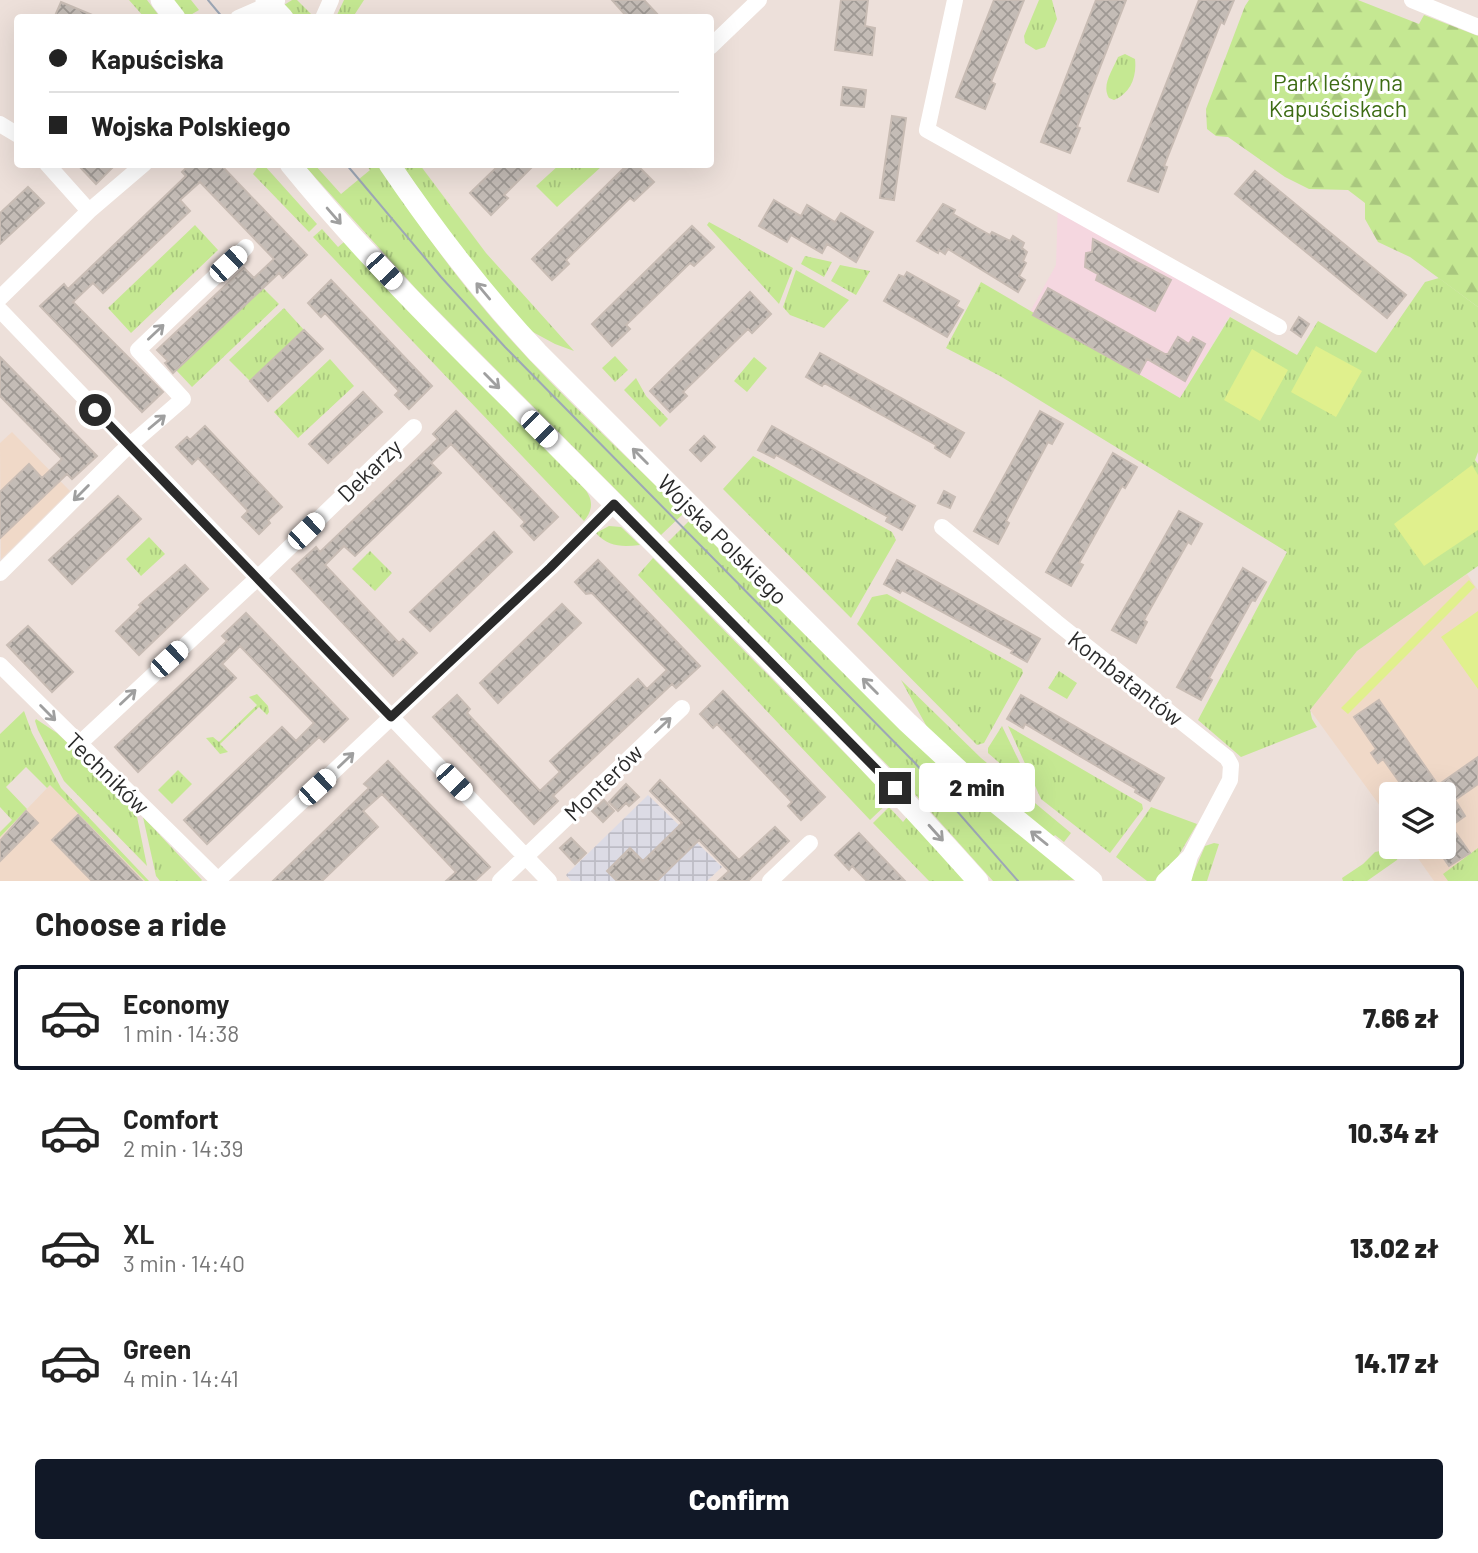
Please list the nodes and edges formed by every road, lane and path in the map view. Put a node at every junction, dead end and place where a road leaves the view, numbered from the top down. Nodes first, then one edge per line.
1 (161, 0) edge
2 (759, 0) edge
3 (955, 0) edge
4 (1412, 0) edge
5 (275, 5) edge
6 (172, 14) edge
7 (249, 14) edge
8 (1478, 27) edge
9 (714, 43) edge
10 (51, 168) edge
11 (139, 168) edge
12 (294, 168) edge
13 (392, 168) edge
14 (89, 211) junction
15 (246, 247) dead end
16 (0, 298) edge
17 (0, 310) edge
18 (1279, 327) dead end
19 (415, 427) dead end
20 (130, 445) junction
21 (614, 504) junction
22 (942, 527) dead end
23 (0, 573) edge
24 (258, 577) junction
25 (0, 665) edge
26 (682, 708) dead end
27 (391, 717) junction
28 (79, 744) junction
29 (810, 843) dead end
30 (1191, 856) junction
31 (526, 857) junction
32 (217, 881) edge
33 (500, 881) edge
34 (549, 881) edge
35 (770, 881) edge
36 (978, 881) edge
37 (1092, 881) edge
38 (1164, 881) edge
39 (1183, 881) edge

1 - 6 street
2 - 9 street
3 - 18 street
4 - 8 street
5 - 7 street
10 - 14 street
11 - 14 street
12 -> 21 street
37 -> 13 street, Wojska Polskiego
14 - 16 street
20 -> 15 street
17 - 20 street
19 - 24 street, Dekarzy
20 -> 23 street
20 - 24 street
21 - 27 street
21 -> 36 street
22 - 30 street, Kombatantów
24 - 27 street
28 -> 24 street, Dekarzy
25 -> 28 street, Techników
31 -> 26 street, Monterów
27 - 31 street
32 -> 27 street
28 - 32 street, Techników
29 - 35 street
30 - 38 street, Kombatantów
30 - 39 street, Kombatantów
31 - 33 street, Monterów
31 - 34 street

